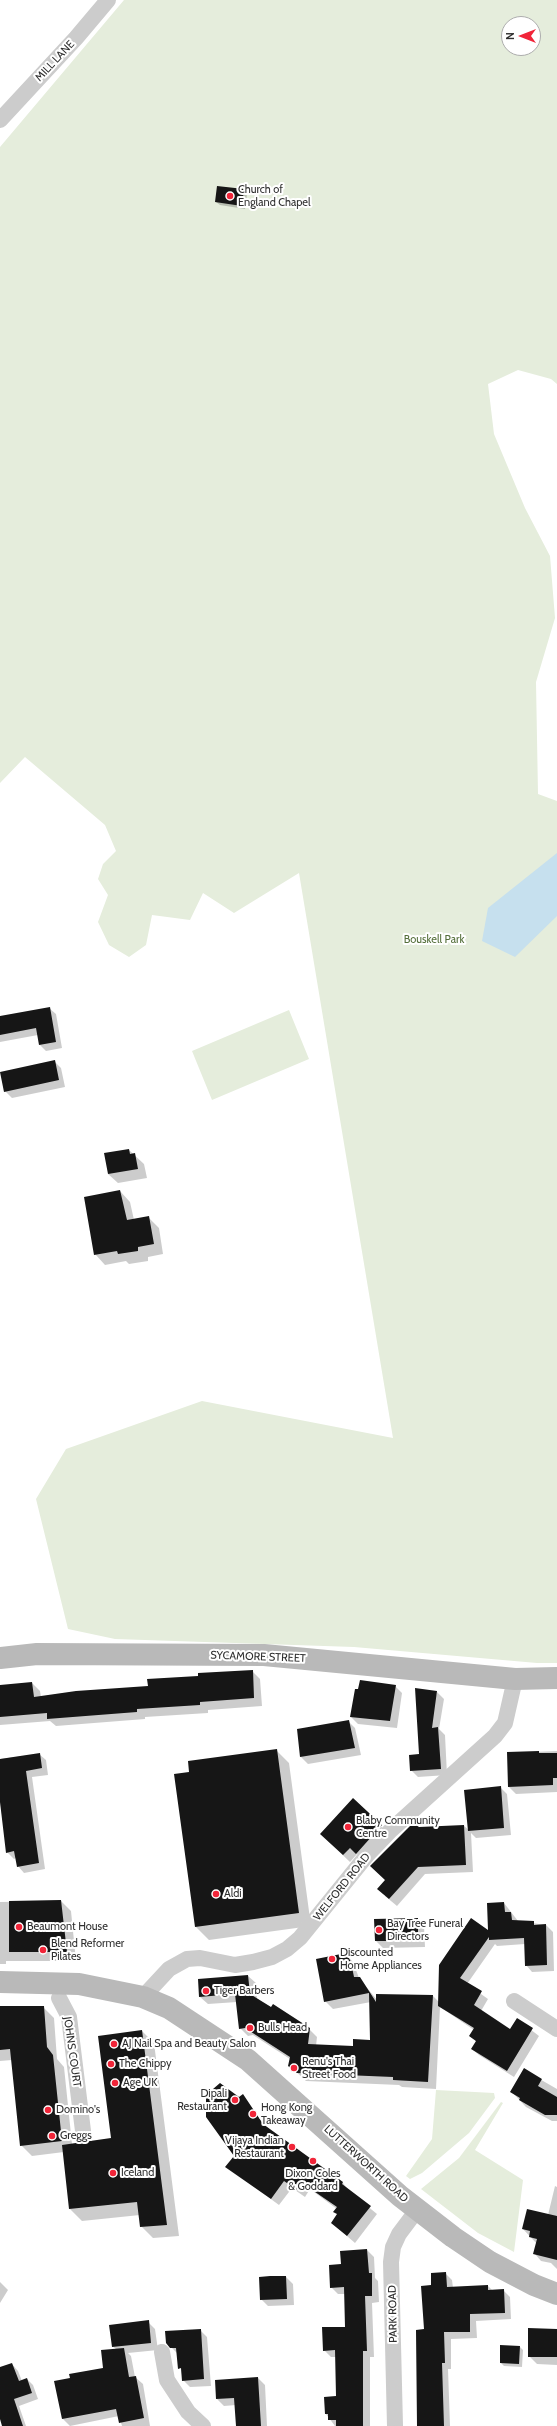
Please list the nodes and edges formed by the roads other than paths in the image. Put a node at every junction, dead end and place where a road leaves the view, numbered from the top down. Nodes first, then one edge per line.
1 (108, 0) edge
2 (0, 120) edge
3 (0, 1658) edge
4 (557, 1678) edge
5 (515, 1679) junction
6 (0, 1982) edge
7 (143, 1997) junction
8 (59, 1998) dead end
9 (514, 2001) dead end
10 (557, 2029) edge
11 (83, 2131) dead end
12 (417, 2210) junction
13 (557, 2294) edge
14 (162, 2352) dead end
15 (203, 2426) edge
16 (395, 2426) edge

1 - 2 street, MILL LANE
3 - 5 street, SYCAMORE STREET
4 - 5 street
5 - 7 street, WELFORD ROAD
6 - 7 street, LUTTERWORTH ROAD
7 - 12 street, LUTTERWORTH ROAD
8 - 11 street, JOHNS COURT
9 - 10 street
12 - 13 street, LUTTERWORTH ROAD
12 - 16 street, PARK ROAD
14 - 15 street

